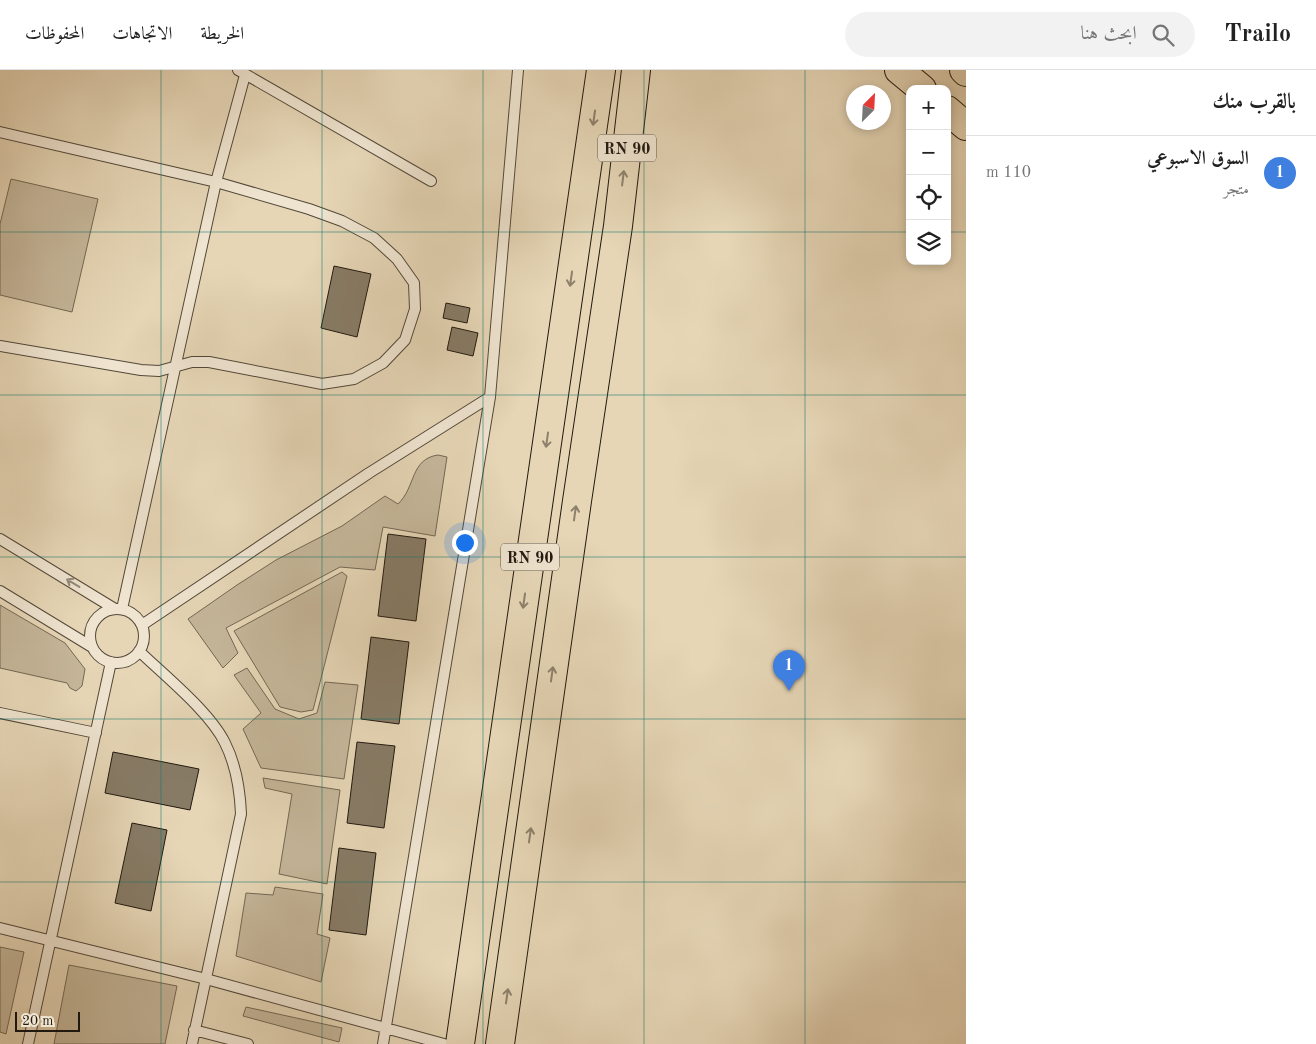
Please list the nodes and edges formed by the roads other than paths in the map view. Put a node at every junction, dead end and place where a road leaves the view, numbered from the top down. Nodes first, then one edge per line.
1 (518, 70) edge
2 (601, 70) edge
3 (636, 70) edge
4 (900, 70) edge
5 (242, 72) edge
6 (917, 85) edge
7 (951, 113) edge
8 (966, 126) edge
9 (0, 132) edge
10 (216, 182) junction
11 (431, 182) dead end
12 (0, 346) edge
13 (175, 367) junction
14 (490, 397) junction
15 (0, 538) edge
16 (0, 591) edge
17 (119, 609) junction
18 (142, 625) junction
19 (92, 647) junction
20 (139, 651) junction
21 (111, 662) junction
22 (0, 713) edge
23 (96, 733) junction
24 (0, 928) edge
25 (51, 941) junction
26 (206, 979) junction
27 (385, 1028) junction
28 (194, 1030) junction
29 (28, 1044) edge
30 (192, 1044) edge
31 (248, 1044) edge
32 (383, 1044) edge
33 (444, 1044) edge
34 (460, 1044) edge
35 (500, 1044) edge

1 - 14 lane
2 -> 34 highway, RN 90
35 -> 3 highway, RN 90
4 - 6 highway
5 - 10 lane
5 - 11 lane
7 - 8 highway
9 - 10 lane
10 - 13 lane
10 - 13 lane
12 - 13 lane
13 - 17 lane
14 - 18 lane
14 - 27 lane
17 -> 15 lane
16 - 19 lane
17 - 18 lane
17 - 19 lane
18 - 20 lane
19 - 21 lane
20 - 21 lane
20 - 26 lane
21 - 23 lane
22 - 23 lane
23 - 25 lane
24 - 25 lane
25 - 26 lane
25 - 29 lane
26 - 27 lane
26 - 28 lane
27 - 32 lane
27 - 33 lane
28 - 30 lane
28 - 31 lane

